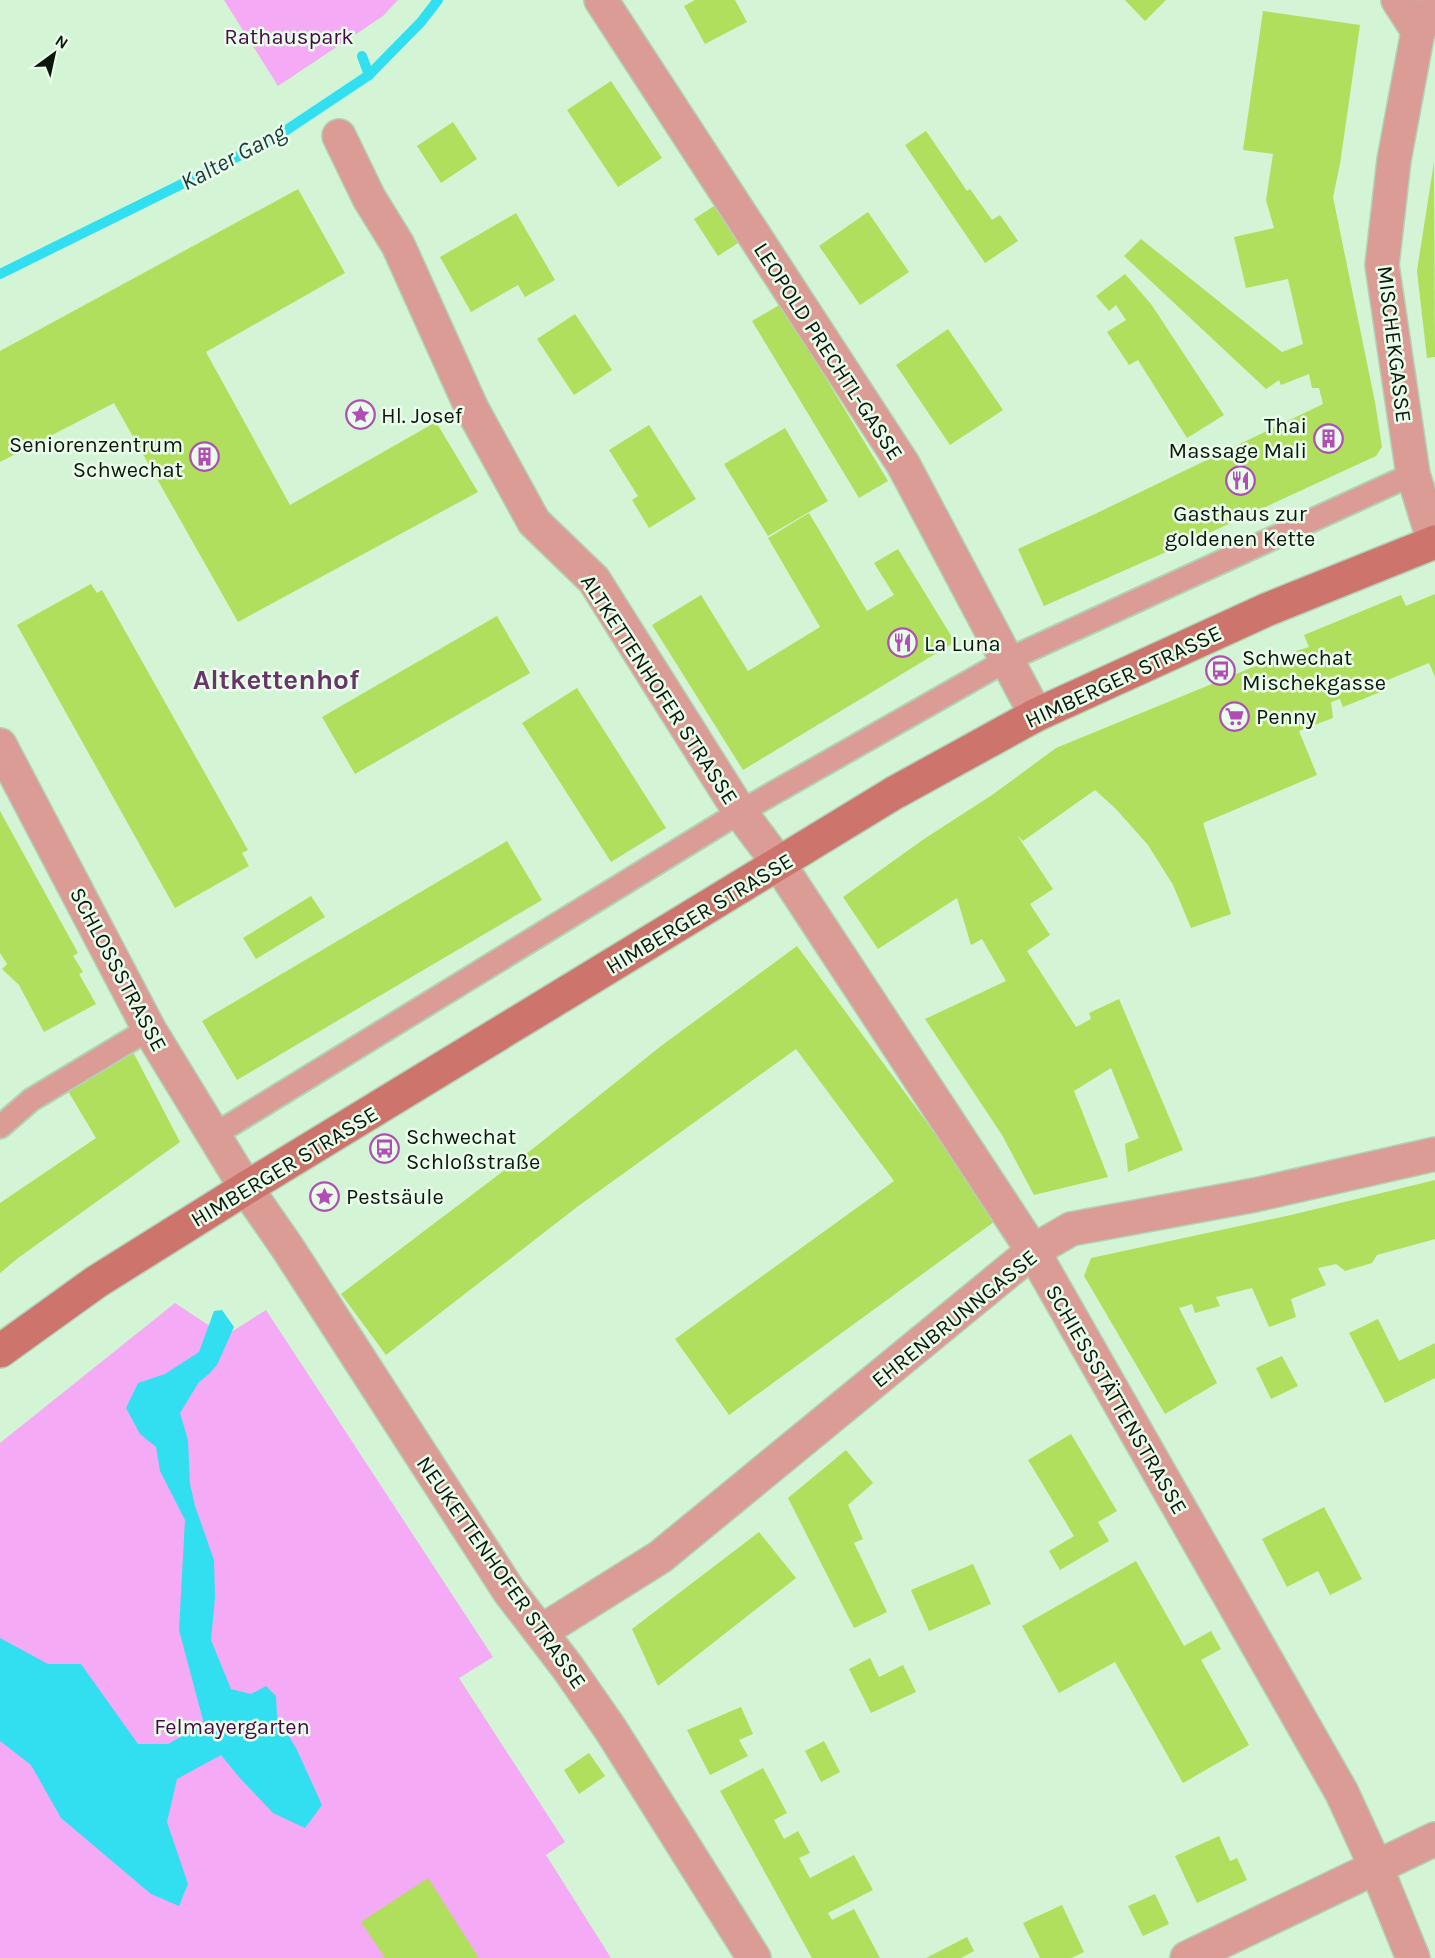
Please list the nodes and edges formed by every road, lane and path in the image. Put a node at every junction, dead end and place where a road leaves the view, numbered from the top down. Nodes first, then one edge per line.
1 (601, 0) edge
2 (1398, 0) edge
3 (1427, 18) edge
4 (339, 136) dead end
5 (1413, 474) junction
6 (1434, 542) edge
7 (1007, 660) junction
8 (1036, 715) junction
9 (0, 745) edge
10 (740, 812) junction
11 (779, 864) junction
12 (149, 1029) junction
13 (0, 1127) edge
14 (214, 1135) junction
15 (1435, 1154) edge
16 (246, 1188) junction
17 (1033, 1251) junction
18 (0, 1351) edge
19 (542, 1631) junction
20 (1435, 1839) edge
21 (1376, 1867) junction
22 (754, 1958) edge
23 (1187, 1958) edge
24 (1413, 1958) edge

1 - 7 street, LEOPOLD PRECHTL-GASSE
2 - 3 street
3 - 5 street, MISCHEKGASSE
4 - 10 street, ALTKETTENHOFER STRASSE
5 - 6 street, MISCHEKGASSE
5 - 7 lane
6 - 8 main road, HIMBERGER STRASSE
7 - 8 street, LEOPOLD PRECHTL-GASSE
7 - 10 lane
8 - 11 main road, HIMBERGER STRASSE
9 - 12 street, SCHLOSSSTRASSE
10 - 11 street, ALTKETTENHOFER STRASSE
10 - 14 lane
11 - 16 main road, HIMBERGER STRASSE
11 - 17 street, SCHIESSSTÄTTENSTRASSE
12 - 13 lane
12 - 14 street, SCHLOSSSTRASSE
14 - 16 street, SCHLOSSSTRASSE
15 - 17 street, EHRENBRUNNGASSE
16 - 18 main road, HIMBERGER STRASSE
16 - 19 street, NEUKETTENHOFER STRASSE
17 - 19 street, EHRENBRUNNGASSE
17 - 21 street, SCHIESSSTÄTTENSTRASSE
19 - 22 street, NEUKETTENHOFER STRASSE
20 - 21 street
21 - 23 street
21 - 24 street, SCHIESSSTÄTTENSTRASSE

